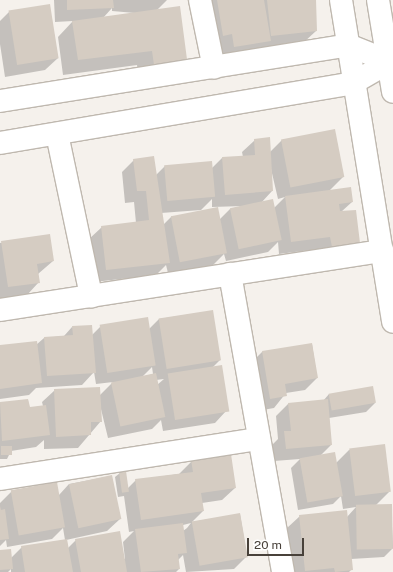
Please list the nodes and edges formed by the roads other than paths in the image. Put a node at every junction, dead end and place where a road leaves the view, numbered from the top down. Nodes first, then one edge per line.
1 (200, 0) edge
2 (341, 0) edge
3 (378, 0) edge
4 (348, 45) junction
5 (390, 61) edge
6 (214, 68) junction
7 (353, 83) junction
8 (393, 92) edge
9 (0, 101) edge
10 (57, 134) junction
11 (0, 143) edge
12 (382, 251) junction
13 (230, 274) junction
14 (91, 296) junction
15 (0, 310) edge
16 (393, 322) edge
17 (259, 439) junction
18 (0, 479) edge
19 (283, 572) edge

1 - 6 street
2 - 4 street
3 - 5 street
4 - 5 street
4 - 6 street
4 - 7 street
5 - 7 street
5 - 8 street
6 - 9 street
7 - 10 street
7 - 12 street
10 - 11 street
10 - 14 street
12 - 13 street
12 - 16 street
13 - 14 street
13 - 17 street
14 - 15 street
17 - 18 street
17 - 19 street

